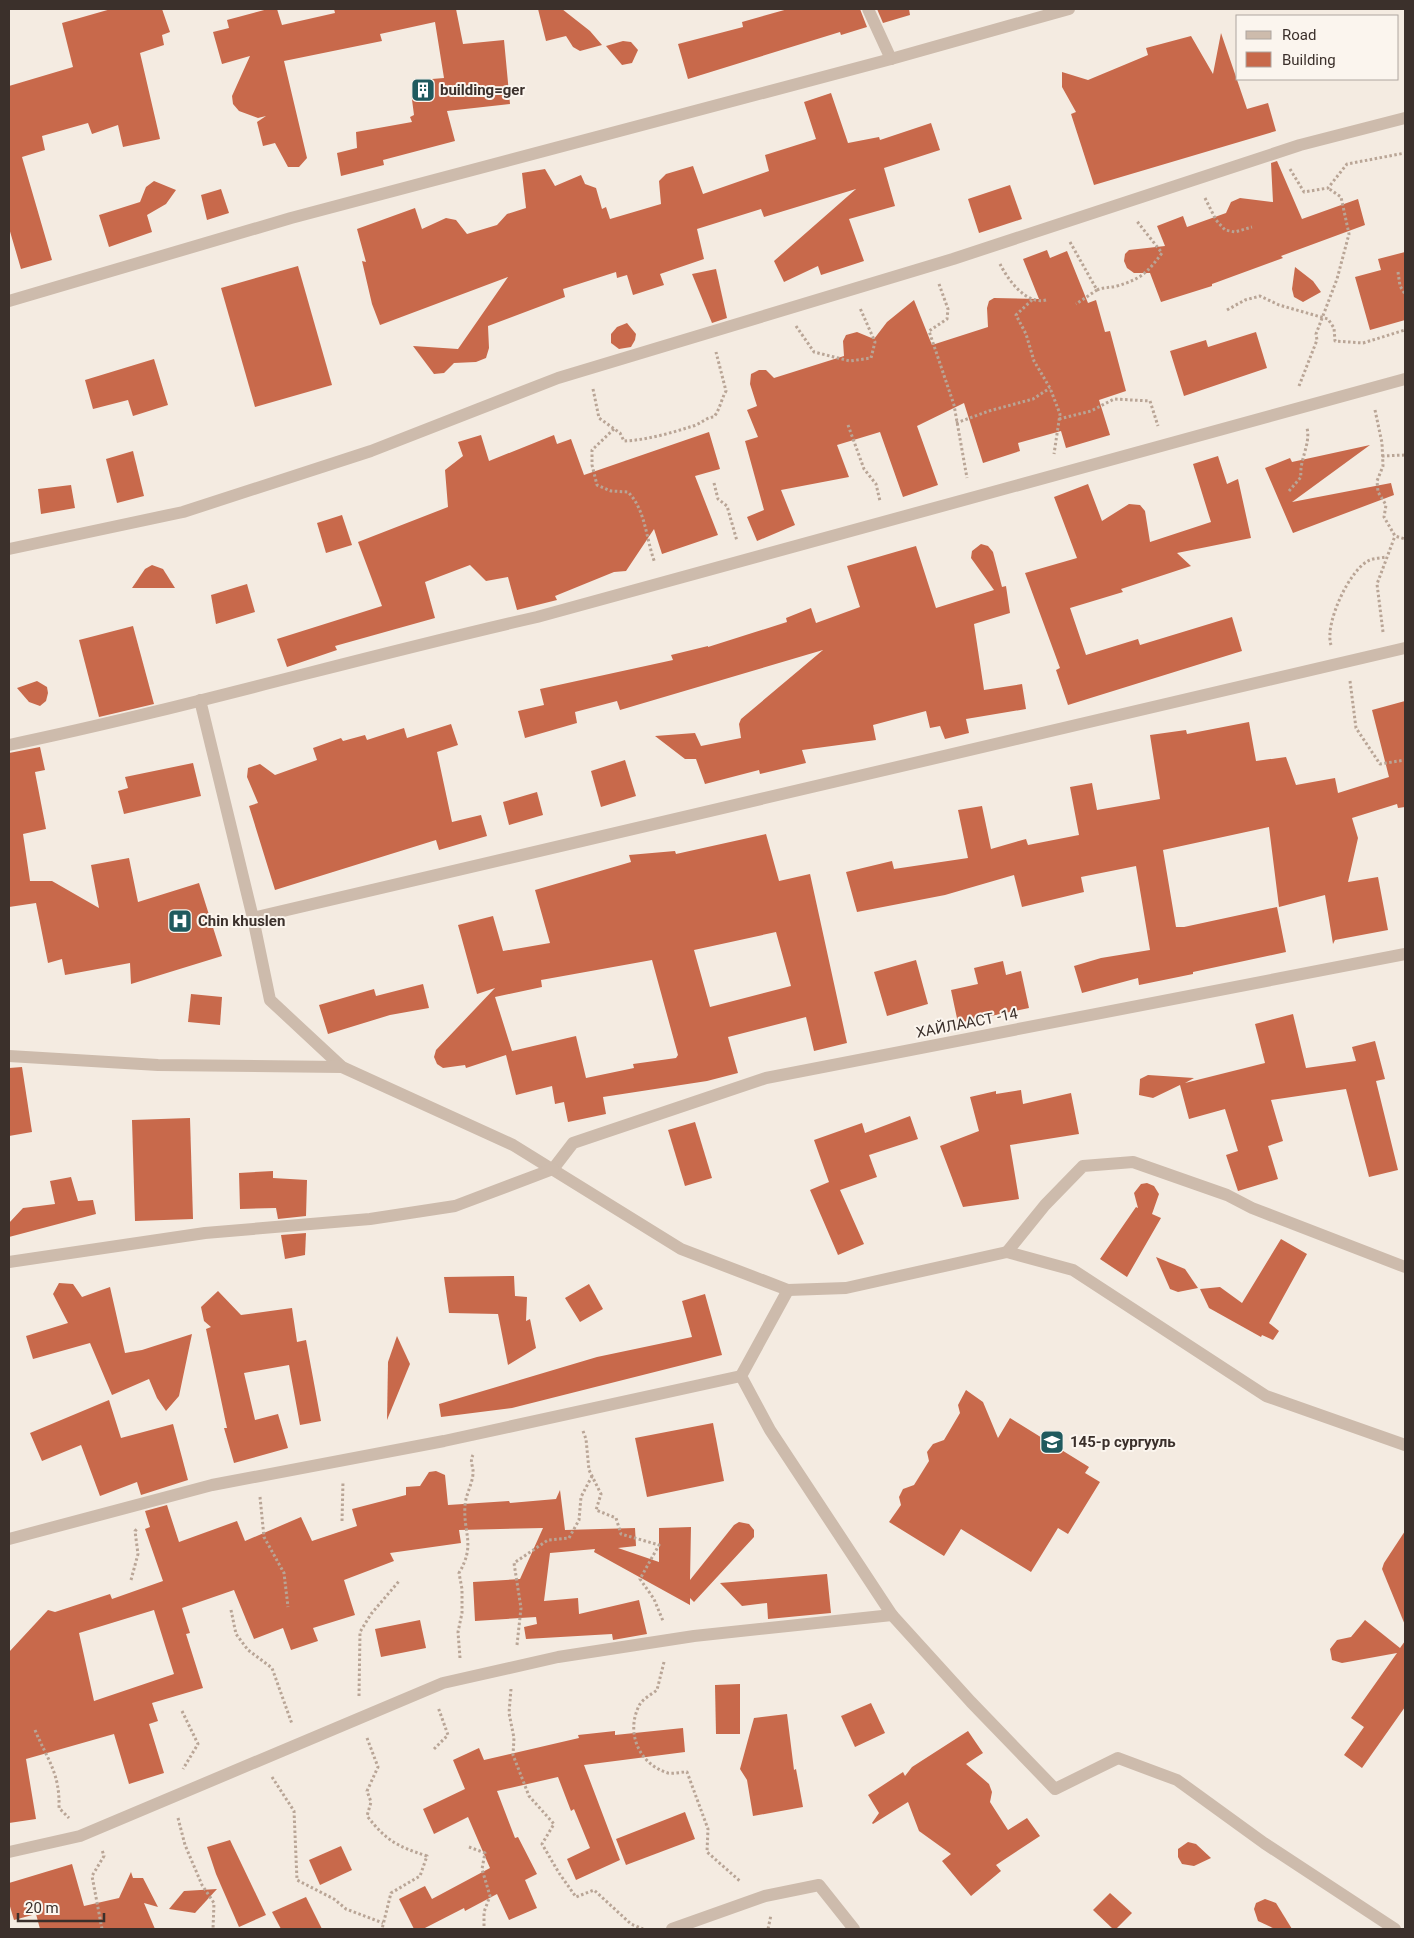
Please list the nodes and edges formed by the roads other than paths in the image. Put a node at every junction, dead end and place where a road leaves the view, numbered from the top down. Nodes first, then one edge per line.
1 (868, 9) edge
2 (1069, 9) edge
3 (891, 58) junction
4 (1405, 118) edge
5 (9, 301) edge
6 (1405, 379) edge
7 (9, 549) edge
8 (1405, 648) edge
9 (200, 700) junction
10 (9, 745) edge
11 (253, 918) junction
12 (1405, 954) edge
13 (9, 1056) edge
14 (342, 1067) junction
15 (553, 1169) junction
16 (1007, 1252) junction
17 (9, 1262) edge
18 (1405, 1267) edge
19 (788, 1290) junction
20 (741, 1376) junction
21 (1405, 1444) edge
22 (9, 1539) edge
23 (892, 1615) junction
24 (9, 1852) edge
25 (672, 1929) edge
26 (854, 1929) edge
27 (1395, 1929) edge

1 - 3 street
2 - 3 street
3 - 5 street
4 - 7 street
6 - 9 street
8 - 11 street
9 - 10 street
9 - 11 street
11 - 14 street
12 - 15 street, ХАЙЛААСТ -14
13 - 14 street
14 - 15 street
15 - 17 street
15 - 19 street
16 - 18 street
16 - 19 street
16 - 21 street
19 - 20 street
20 - 22 street
20 - 23 street
23 - 24 street
23 - 27 street
25 - 26 street

